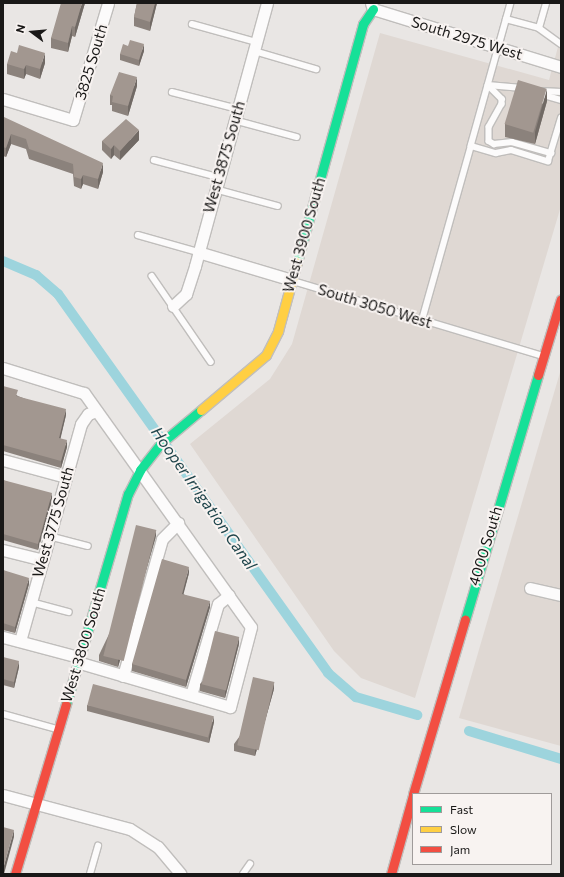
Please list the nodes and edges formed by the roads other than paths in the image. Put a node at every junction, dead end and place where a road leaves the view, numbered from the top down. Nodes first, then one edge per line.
1 (108, 3) edge
2 (267, 3) edge
3 (511, 3) edge
4 (546, 3) edge
5 (372, 6) edge
6 (506, 19) junction
7 (192, 24) dead end
8 (539, 28) junction
9 (561, 44) edge
10 (255, 46) junction
11 (498, 48) junction
12 (561, 66) edge
13 (316, 69) dead end
14 (488, 85) junction
15 (532, 91) junction
16 (172, 92) dead end
17 (561, 92) edge
18 (3, 99) edge
19 (561, 100) edge
20 (238, 109) junction
21 (561, 118) edge
22 (234, 120) junction
23 (297, 137) dead end
24 (471, 146) junction
25 (551, 153) junction
26 (154, 160) dead end
27 (218, 177) junction
28 (215, 189) junction
29 (278, 206) dead end
30 (138, 234) dead end
31 (198, 252) junction
32 (152, 276) dead end
33 (292, 280) junction
34 (561, 299) edge
35 (173, 306) junction
36 (422, 320) junction
37 (544, 356) junction
38 (211, 362) dead end
39 (3, 368) edge
40 (96, 411) junction
41 (176, 430) joint
42 (3, 460) edge
43 (143, 466) junction
44 (66, 477) junction
45 (178, 522) junction
46 (49, 536) junction
47 (88, 546) dead end
48 (3, 550) edge
49 (42, 560) junction
50 (530, 588) dead end
51 (561, 595) edge
52 (229, 596) junction
53 (31, 602) junction
54 (69, 612) dead end
55 (3, 637) edge
56 (20, 641) junction
57 (78, 660) junction
58 (123, 676) junction
59 (191, 695) junction
60 (3, 714) edge
61 (58, 729) junction
62 (414, 793) edge
63 (3, 795) edge
64 (412, 799) edge
65 (35, 804) junction
66 (98, 846) dead end
67 (250, 864) dead end
68 (15, 874) edge
69 (90, 874) edge
70 (181, 874) edge
71 (243, 874) edge
72 (391, 874) edge

1 - 18 street, 3825 South
2 - 10 street, West 3875 South
3 - 6 lane
4 - 8 lane
5 - 11 street, South 2975 West
5 - 33 street, West 3900 South
6 - 8 lane
6 - 11 lane
7 - 10 lane
8 - 9 lane
10 - 13 lane
10 - 20 street, West 3875 South
11 - 12 street, South 2975 West
11 - 14 lane
14 - 15 lane
14 - 24 lane
14 - 25 lane
15 - 17 lane
15 - 19 lane
16 - 20 lane
20 - 22 street, West 3875 South
21 - 25 lane
22 - 23 lane
22 - 27 street, West 3875 South
24 - 25 lane
24 - 36 lane
26 - 27 lane
27 - 28 street, West 3875 South
28 - 29 lane
28 - 31 street, West 3875 South
30 - 31 lane, South 3050 West
31 - 33 street, South 3050 West
31 - 35 street, West 3875 South
32 - 35 lane
33 - 36 lane, South 3050 West
33 - 41 street, West 3900 South
34 - 37 street, 4000 South
35 - 38 lane
36 - 37 lane, South 3050 West
37 - 62 street, 4000 South
39 - 40 street
40 - 43 street
40 - 44 street, West 3775 South
41 - 43 street, West 3800 South
42 - 44 street
43 - 45 street
43 - 57 street, West 3800 South
44 - 46 street, West 3775 South
45 - 52 street
45 - 58 street
46 - 47 lane
46 - 49 street, West 3775 South
48 - 49 street
49 - 53 street, West 3775 South
50 - 51 street
52 - 59 street
52 - 59 street
53 - 54 lane
53 - 56 street, West 3775 South
55 - 56 street
56 - 57 street
57 - 58 street
57 - 61 street, West 3800 South
58 - 59 street
60 - 61 lane
61 - 65 street, West 3800 South
63 - 65 street
64 - 72 street, 4000 South
65 - 68 street, West 3800 South
65 - 70 street
66 - 69 lane
67 - 71 lane

